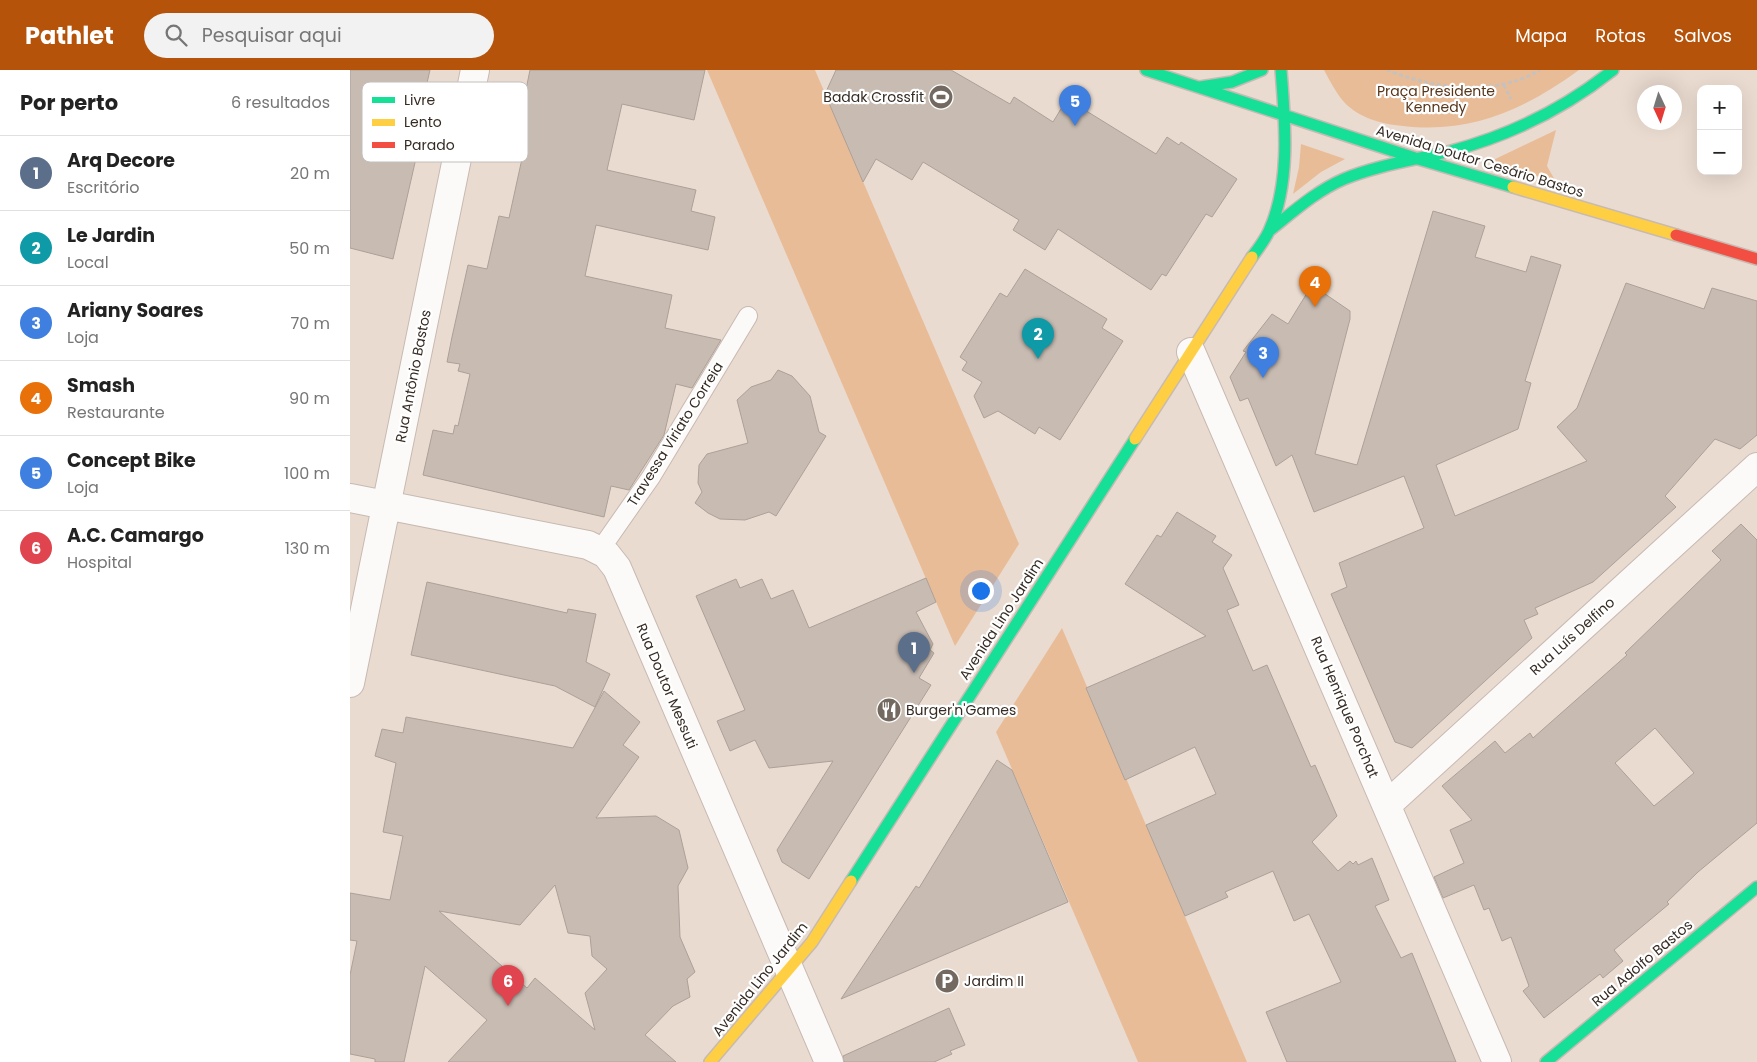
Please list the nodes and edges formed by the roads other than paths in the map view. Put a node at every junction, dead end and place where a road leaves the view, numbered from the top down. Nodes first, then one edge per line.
1 (1146, 70) edge
2 (1262, 70) edge
3 (1281, 70) edge
4 (1613, 70) edge
5 (1196, 87) junction
6 (1285, 116) junction
7 (1415, 158) junction
8 (456, 162) edge
9 (1269, 232) junction
10 (1757, 259) edge
11 (748, 316) dead end
12 (1191, 352) junction
13 (1757, 467) edge
14 (350, 498) edge
15 (387, 505) junction
16 (600, 550) junction
17 (350, 682) edge
18 (1387, 806) junction
19 (1757, 887) edge
20 (789, 970) junction
21 (710, 1062) edge
22 (829, 1062) edge
23 (1497, 1062) edge
24 (1546, 1062) edge

1 - 5 main road, Avenida Doutor Cesário Bastos
2 - 5 main road, Avenida Doutor Cesário Bastos
3 - 6 main road
4 - 7 main road
5 - 6 main road, Avenida Doutor Cesário Bastos
6 - 7 main road, Avenida Doutor Cesário Bastos
6 - 9 main road, Avenida Lino Jardim
7 - 9 main road, Avenida Lino Jardim
7 - 10 main road, Avenida Doutor Cesário Bastos
8 - 15 street, Rua Antônio Bastos
9 - 12 main road, Avenida Lino Jardim
11 - 16 lane, Travessa Viriato Correia
12 - 18 street, Rua Henrique Porchat
12 - 20 main road, Avenida Lino Jardim
13 - 18 street, Rua Luís Delfino
14 - 15 street
15 - 16 street
15 - 17 street, Rua Antônio Bastos
16 - 20 street, Rua Doutor Messuti
18 - 23 street, Rua Henrique Porchat
19 - 24 main road, Rua Adolfo Bastos
20 - 21 main road, Avenida Lino Jardim
20 - 22 street, Rua Doutor Messuti

